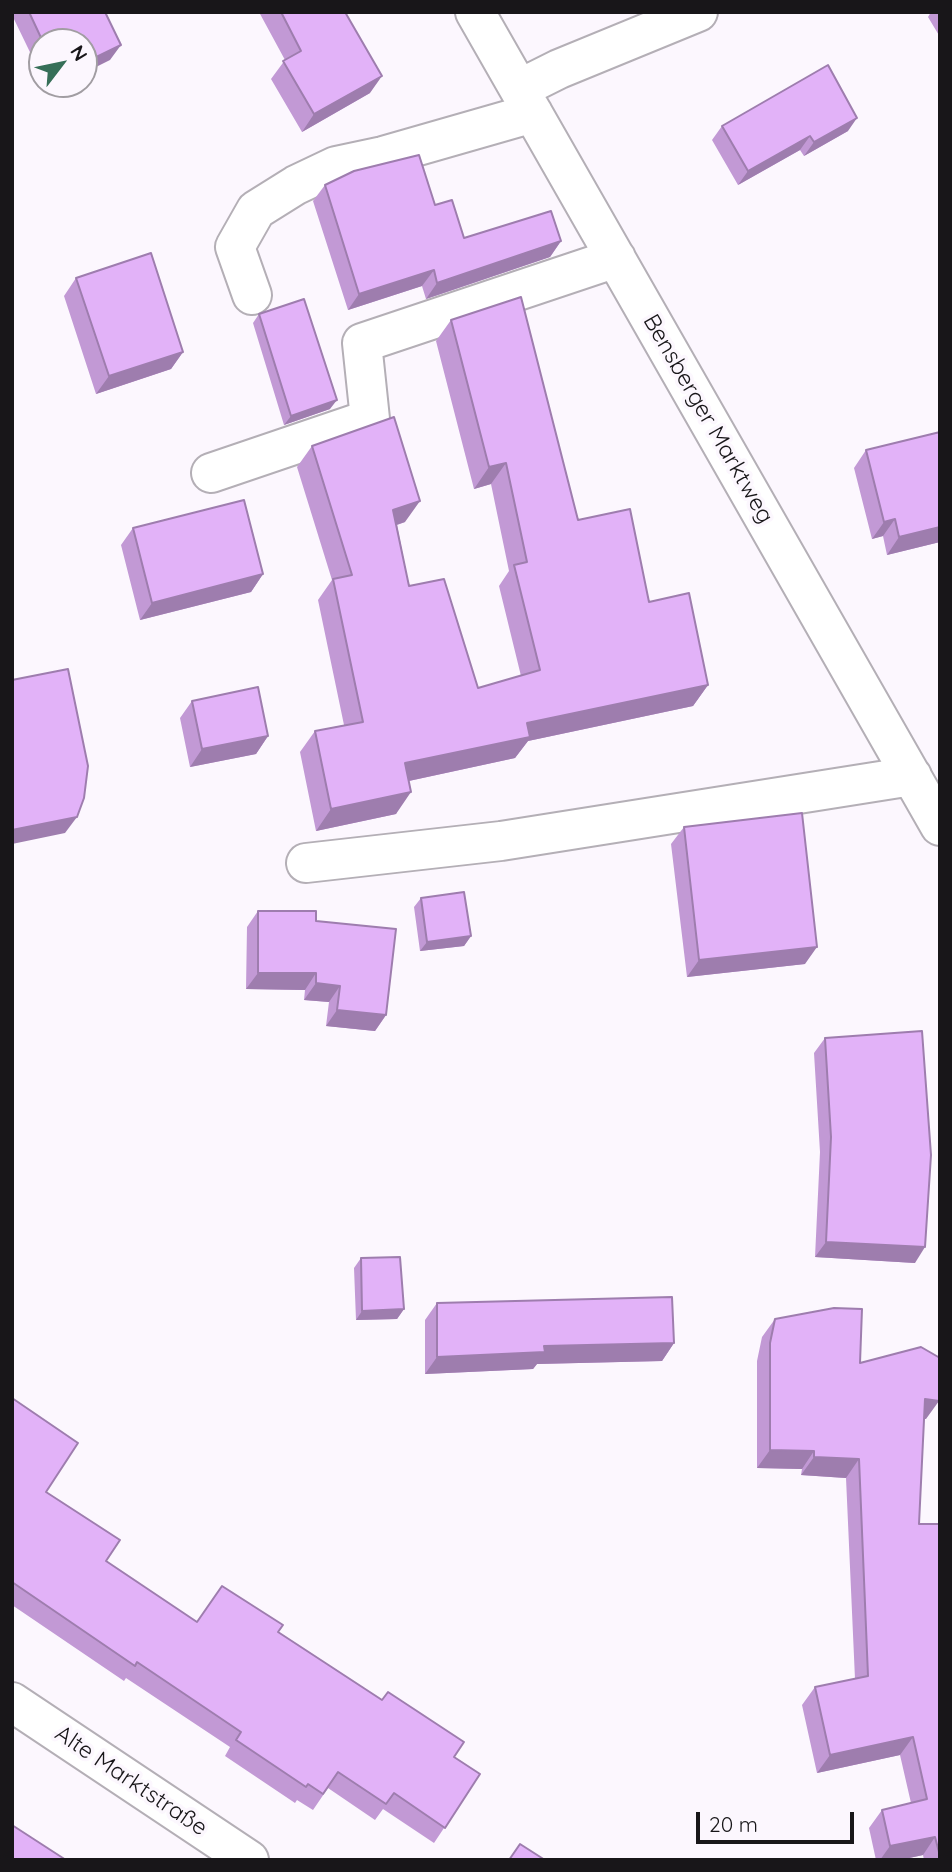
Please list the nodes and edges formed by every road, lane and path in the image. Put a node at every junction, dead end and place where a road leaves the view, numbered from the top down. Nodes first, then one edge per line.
1 (475, 12) edge
2 (698, 12) edge
3 (526, 101) junction
4 (616, 258) junction
5 (252, 295) dead end
6 (211, 473) dead end
7 (912, 776) junction
8 (940, 827) edge
9 (306, 863) dead end
10 (12, 1702) edge
11 (248, 1859) edge

1 - 3 street, Bensberger Marktweg
2 - 3 street
3 - 4 street, Bensberger Marktweg
3 - 5 street
4 - 6 street
4 - 7 street, Bensberger Marktweg
7 - 8 street, Bensberger Marktweg
7 - 9 street
10 - 11 street, Alte Marktstraße

